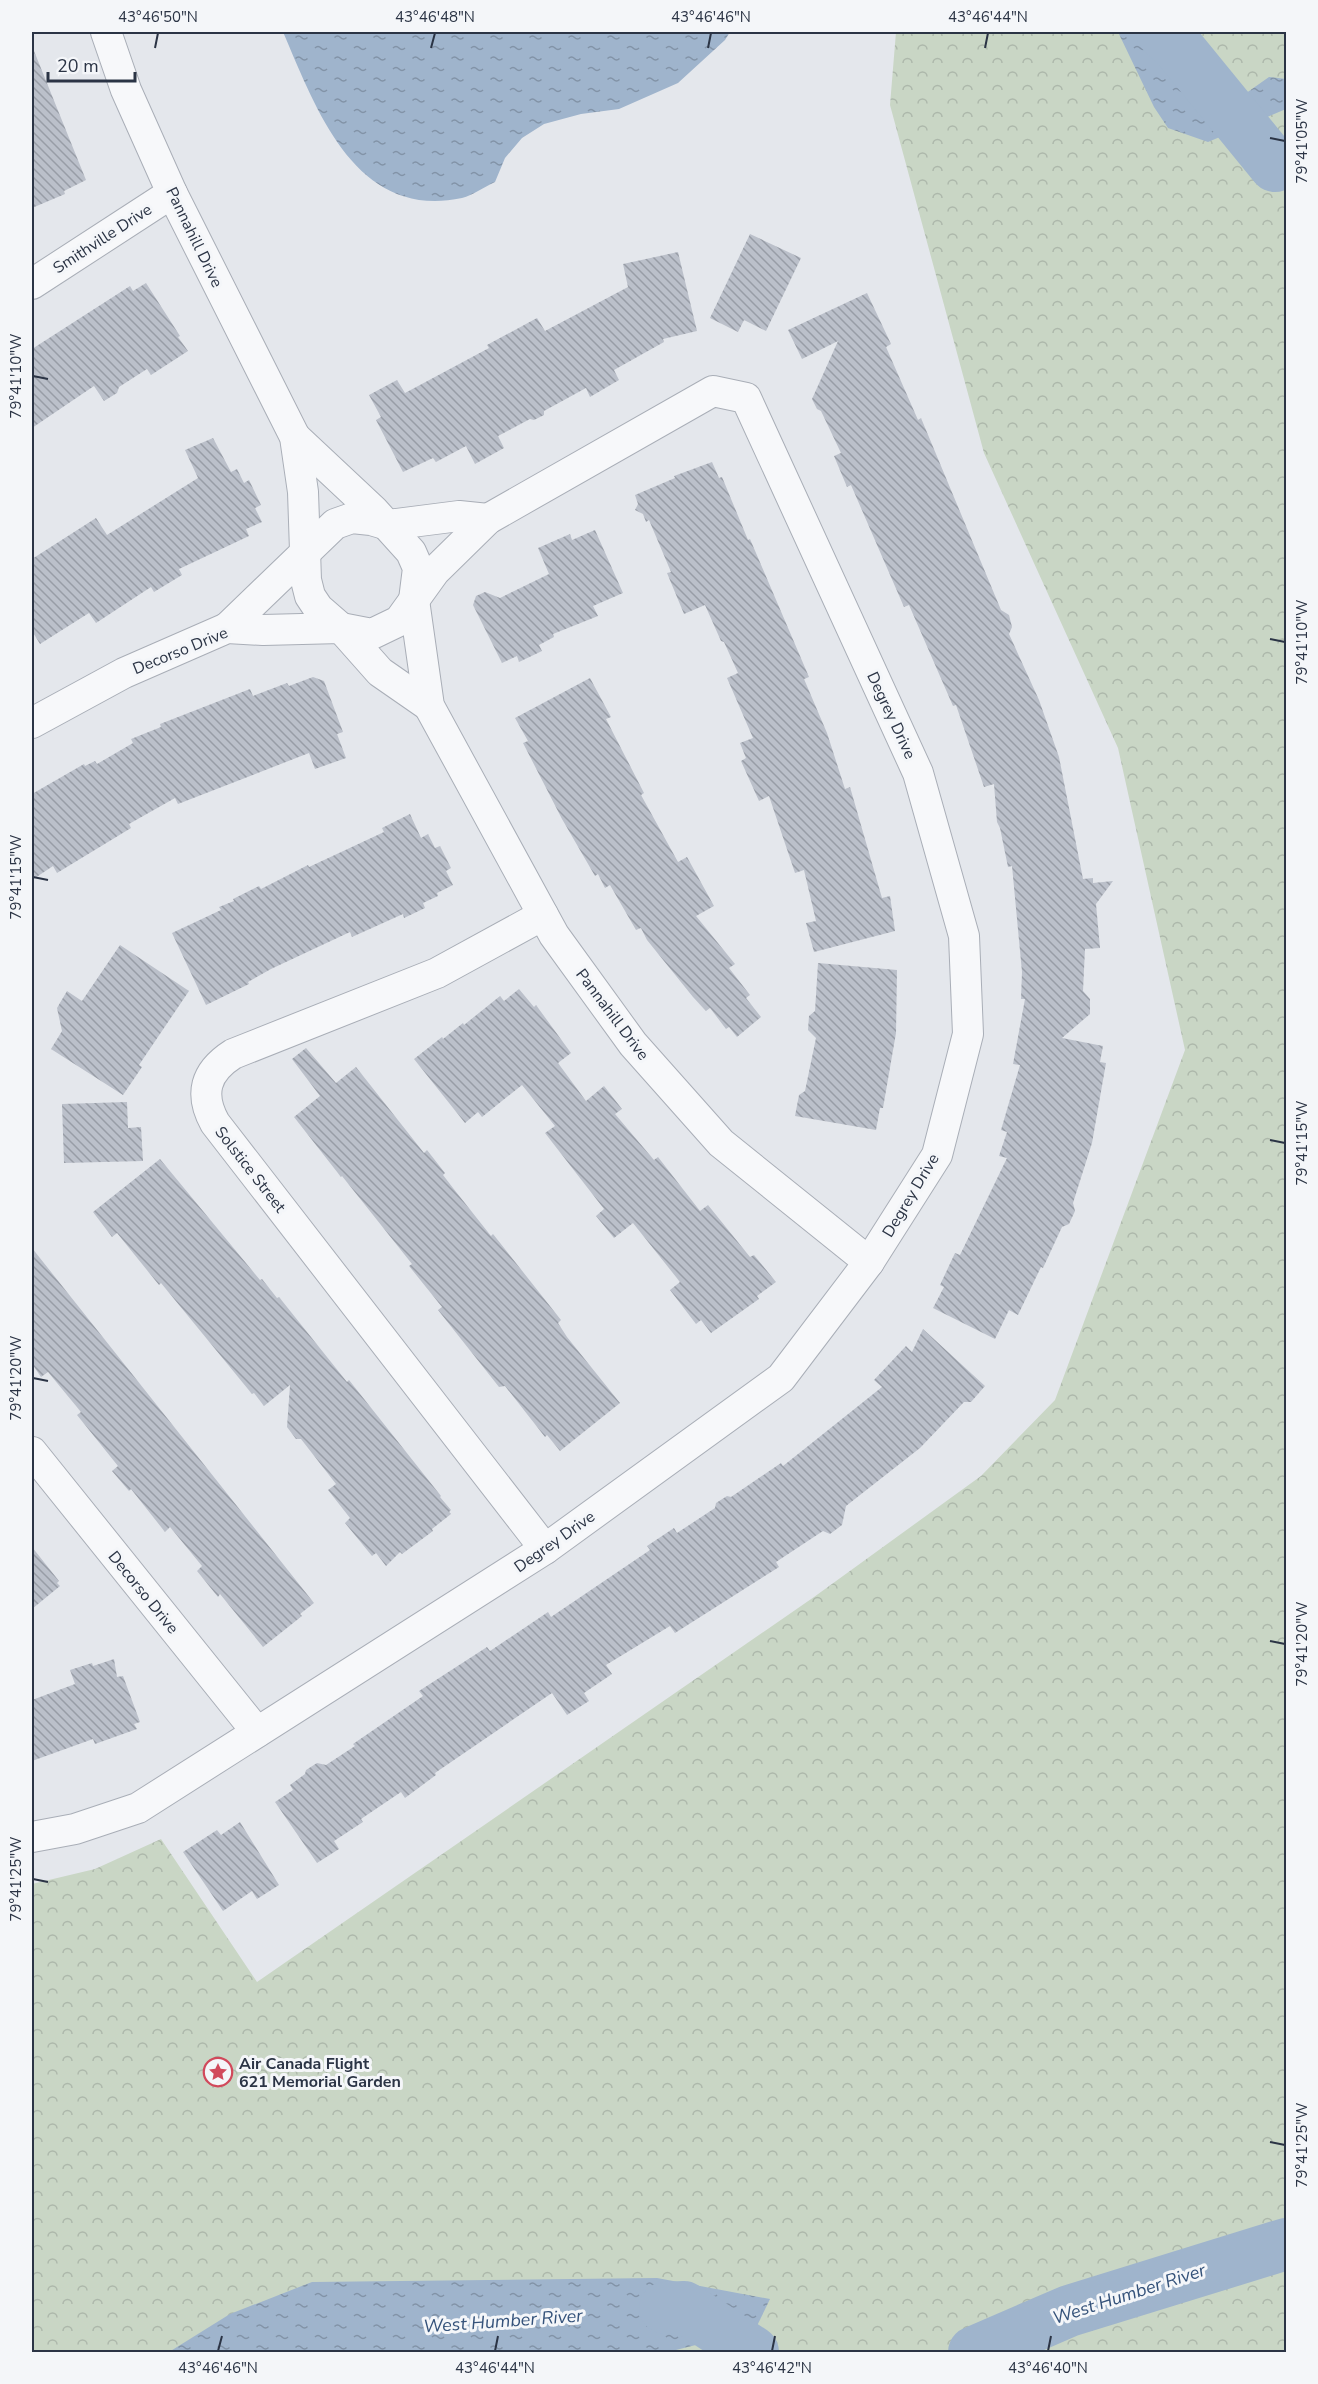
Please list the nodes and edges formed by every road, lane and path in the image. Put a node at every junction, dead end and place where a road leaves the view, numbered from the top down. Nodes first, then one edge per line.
1 (106, 32) edge
2 (172, 193) junction
3 (32, 284) edge
4 (295, 437) junction
5 (488, 519) junction
6 (388, 525) junction
7 (306, 554) junction
8 (414, 600) junction
9 (227, 628) junction
10 (341, 628) junction
11 (429, 706) junction
12 (32, 723) edge
13 (543, 915) junction
14 (869, 1262) junction
15 (32, 1452) edge
16 (545, 1549) junction
17 (257, 1732) junction
18 (32, 1837) edge

1 - 2 street, Pannahill Drive
2 - 3 street, Smithville Drive
2 - 4 street, Pannahill Drive
4 - 6 street, Pannahill Drive
4 - 7 street, Pannahill Drive
5 - 6 street
5 - 8 street, Degrey Drive
5 - 14 street, Degrey Drive
6 - 7 street
6 - 8 street, Pannahill Drive
7 - 9 street
7 - 10 street, Pannahill Drive
8 - 10 street
8 - 11 street, Pannahill Drive
9 - 10 street, Decorso Drive
9 - 12 street, Decorso Drive
10 - 11 street, Pannahill Drive
11 - 13 street, Pannahill Drive
13 - 14 street, Pannahill Drive
13 - 16 street, Solstice Street
14 - 16 street, Degrey Drive
15 - 17 street, Decorso Drive
16 - 17 street, Degrey Drive
17 - 18 street, Degrey Drive

